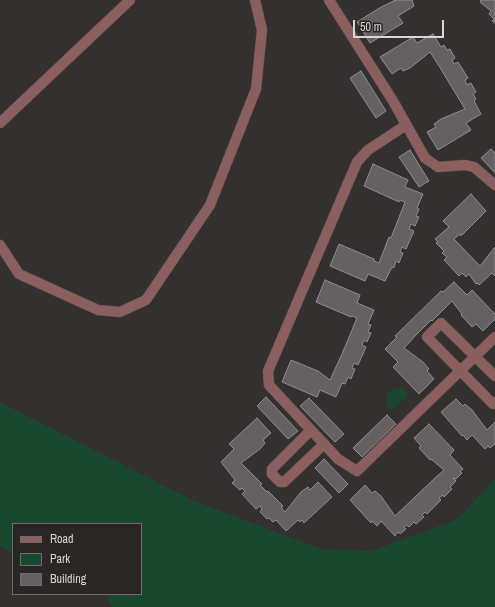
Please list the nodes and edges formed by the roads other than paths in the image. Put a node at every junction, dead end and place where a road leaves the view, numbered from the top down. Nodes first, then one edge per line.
1 (130, 0) edge
2 (255, 0) edge
3 (329, 0) edge
4 (0, 123) edge
5 (406, 125) junction
6 (495, 185) edge
7 (0, 245) edge
8 (495, 337) edge
9 (476, 357) junction
10 (461, 371) junction
11 (495, 376) edge
12 (495, 402) edge
13 (311, 430) junction
14 (324, 444) junction

1 - 4 lane
2 - 7 lane
3 - 5 lane
5 - 6 lane
5 - 13 lane
8 - 9 lane
9 - 10 lane
9 - 10 lane
9 - 11 lane
10 - 12 lane
10 - 14 lane
13 - 14 lane
13 - 14 lane

